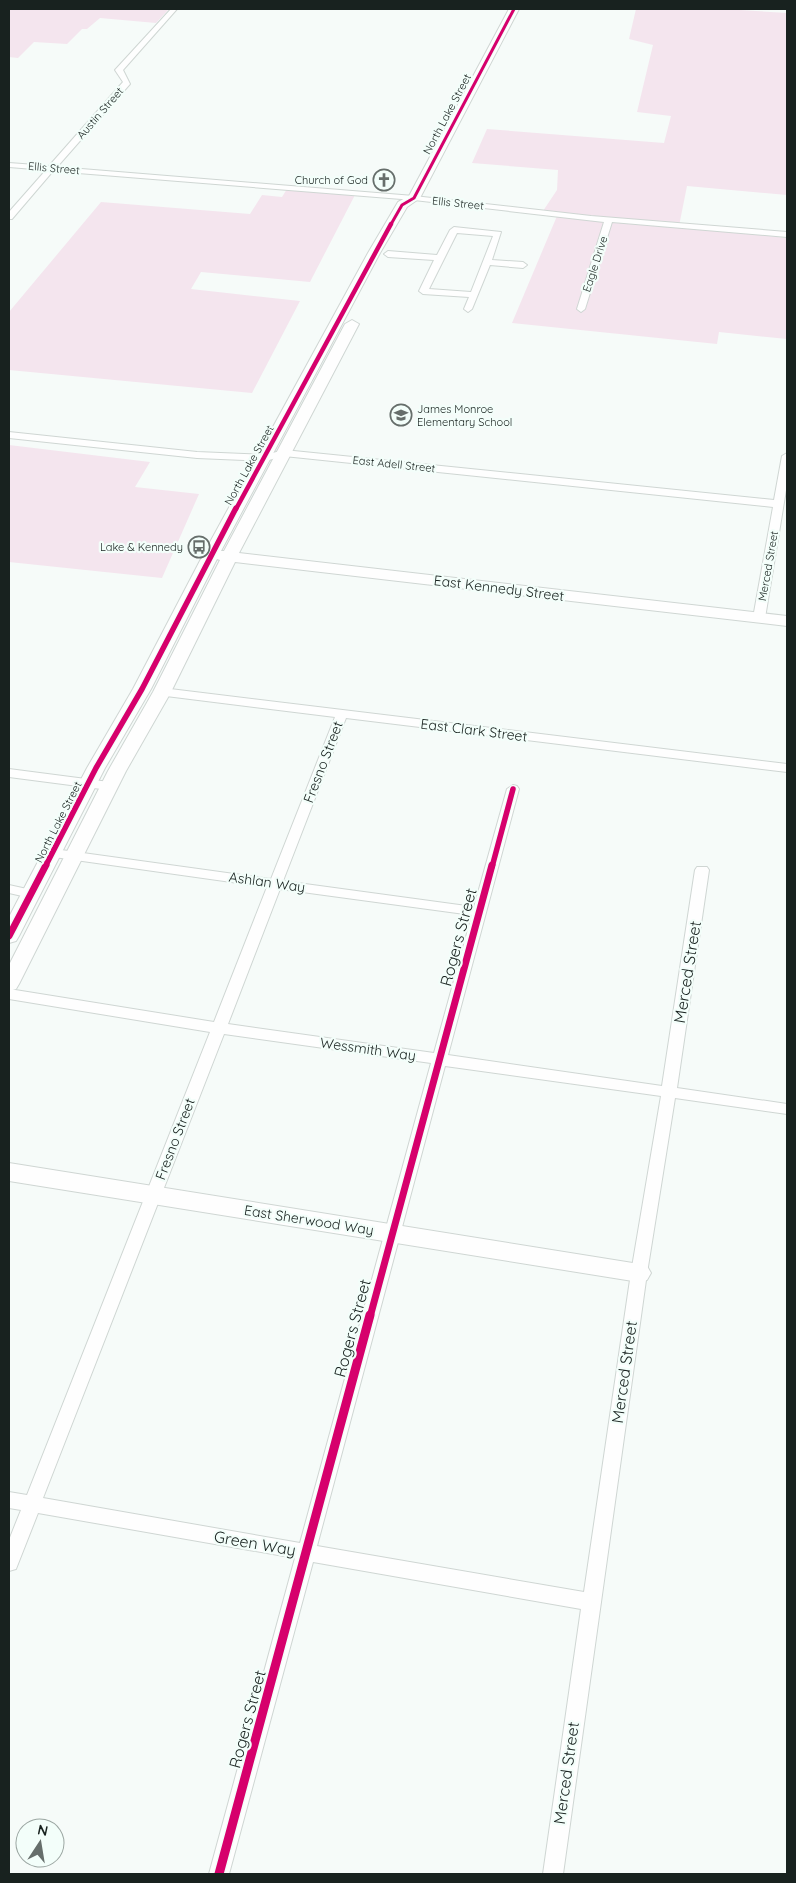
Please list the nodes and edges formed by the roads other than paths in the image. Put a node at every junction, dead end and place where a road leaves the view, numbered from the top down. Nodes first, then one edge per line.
1 (174, 9) edge
2 (514, 9) edge
3 (9, 164) edge
4 (53, 168) junction
5 (414, 198) junction
6 (9, 217) edge
7 (609, 220) junction
8 (787, 235) edge
9 (374, 253) junction
10 (388, 254) junction
11 (439, 258) junction
12 (487, 262) junction
13 (523, 265) dead end
14 (474, 294) junction
15 (468, 308) dead end
16 (581, 309) dead end
17 (324, 377) junction
18 (304, 384) junction
19 (9, 435) edge
20 (284, 453) junction
21 (787, 456) edge
22 (265, 458) junction
23 (779, 504) junction
24 (211, 555) junction
25 (229, 557) junction
26 (759, 618) junction
27 (787, 621) edge
28 (162, 692) junction
29 (342, 714) junction
30 (787, 768) edge
31 (9, 773) edge
32 (88, 784) junction
33 (109, 786) junction
34 (513, 789) dead end
35 (54, 853) junction
36 (75, 856) junction
37 (702, 870) dead end
38 (276, 884) junction
39 (9, 888) edge
40 (31, 894) junction
41 (479, 912) junction
42 (9, 936) edge
43 (9, 984) edge
44 (9, 994) edge
45 (219, 1028) junction
46 (440, 1059) junction
47 (669, 1092) junction
48 (787, 1108) edge
49 (9, 1172) edge
50 (153, 1195) junction
51 (392, 1234) junction
52 (639, 1273) junction
53 (9, 1500) edge
54 (32, 1504) junction
55 (306, 1552) junction
56 (9, 1563) edge
57 (590, 1602) junction
58 (219, 1874) edge
59 (552, 1874) edge

1 - 4 street, Austin Street
2 - 5 street, North Lake Street
3 - 4 street, Ellis Street
4 - 5 street, Ellis Street
4 - 6 street, Austin Street
5 - 7 street, Ellis Street
5 - 9 street, North Lake Street
5 - 10 street, North Lake Street
7 - 8 street, Ellis Street
7 - 16 street, Eagle Drive
9 - 10 street
9 - 18 street, North Lake Street
10 - 11 street
10 - 17 street, North Lake Street
11 - 12 street
11 - 14 street
12 - 13 street
12 - 14 street
14 - 15 street
17 - 18 street
17 - 20 street, North Lake Street
18 - 22 street, North Lake Street
19 - 22 street, East Adell Street
20 - 22 street, East Adell Street
20 - 23 street, East Adell Street
20 - 25 street, North Lake Street
21 - 23 street, Merced Street
22 - 24 street, North Lake Street
23 - 26 street, Merced Street
24 - 25 street, East Kennedy Street
24 - 32 street, North Lake Street
25 - 26 street, East Kennedy Street
25 - 28 street, North Lake Street
26 - 27 street, East Kennedy Street
28 - 29 street, East Clark Street
28 - 33 street, North Lake Street
29 - 30 street, East Clark Street
29 - 38 street, Fresno Street
31 - 32 street
32 - 33 street
32 - 35 street, North Lake Street
33 - 36 street, North Lake Street
34 - 41 street, Rogers Street
35 - 36 street, Ashlan Way
35 - 40 street, North Lake Street
36 - 38 street, Ashlan Way
36 - 43 street, North Lake Street
37 - 47 street, Merced Street
38 - 41 street, Ashlan Way
38 - 45 street, Fresno Street
39 - 40 street
40 - 42 street, North Lake Street
41 - 46 street, Rogers Street
44 - 45 street, Wessmith Way
45 - 46 street, Wessmith Way
45 - 50 street, Fresno Street
46 - 47 street, Wessmith Way
46 - 51 street, Rogers Street
47 - 48 street, Wessmith Way
47 - 52 street, Merced Street
49 - 50 street, East Sherwood Way
50 - 51 street, East Sherwood Way
50 - 54 street, Fresno Street
51 - 52 street, East Sherwood Way
51 - 55 street, Rogers Street
52 - 57 street, Merced Street
53 - 54 street, Green Way
54 - 55 street, Green Way
54 - 56 street, Fresno Street
55 - 57 street, Green Way
55 - 58 street, Rogers Street
57 - 59 street, Merced Street

